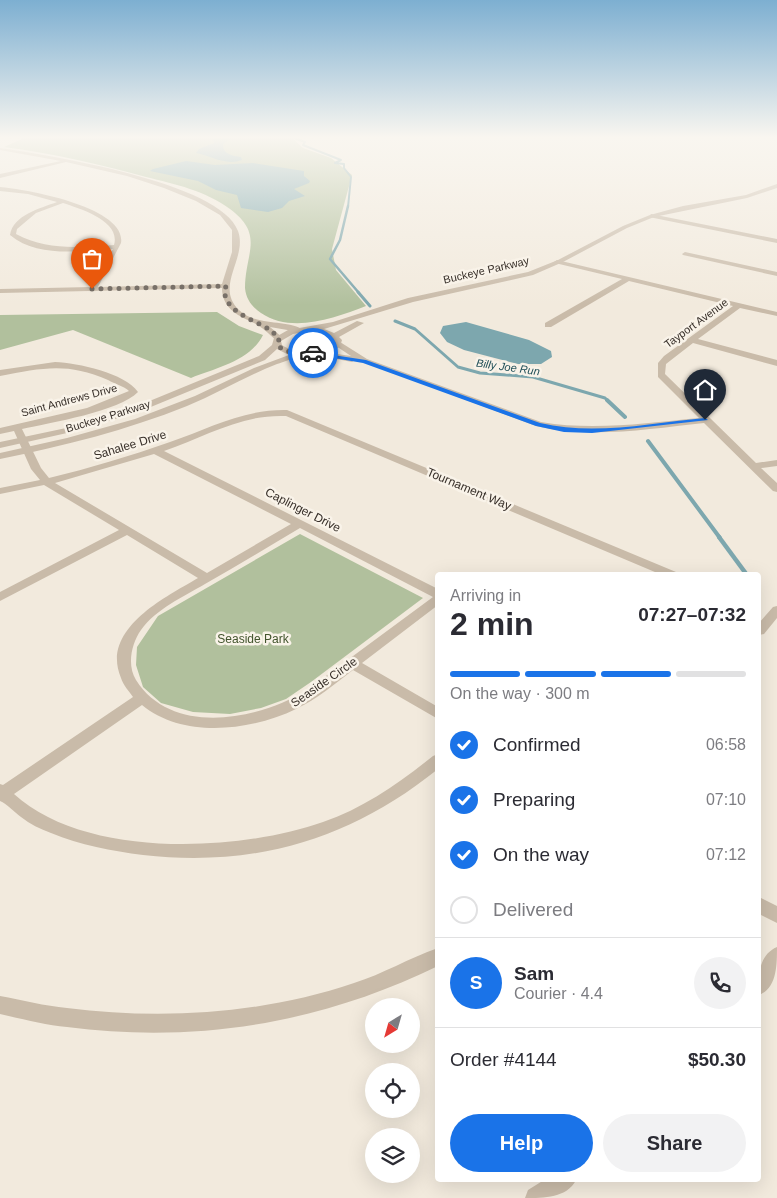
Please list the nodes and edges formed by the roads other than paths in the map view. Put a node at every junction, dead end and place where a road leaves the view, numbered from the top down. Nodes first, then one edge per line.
1 (34, 194) edge
2 (187, 194) edge
3 (754, 194) edge
4 (770, 194) edge
5 (62, 202) junction
6 (651, 216) junction
7 (661, 218) junction
8 (777, 241) edge
9 (116, 247) junction
10 (685, 254) dead end
11 (557, 262) junction
12 (566, 264) junction
13 (777, 274) edge
14 (628, 279) junction
15 (226, 286) junction
16 (92, 289) junction
17 (0, 291) edge
18 (739, 306) junction
19 (777, 314) edge
20 (257, 322) junction
21 (548, 325) dead end
22 (299, 330) junction
23 (310, 330) junction
24 (278, 340) junction
25 (336, 340) junction
26 (692, 340) junction
27 (316, 353) junction
28 (303, 354) junction
29 (364, 361) junction
30 (777, 363) edge
31 (0, 372) edge
32 (265, 412) joint
33 (705, 420) junction
34 (17, 428) junction
35 (0, 431) edge
36 (0, 445) edge
37 (26, 445) junction
38 (156, 451) junction
39 (0, 456) edge
40 (777, 464) edge
41 (753, 466) junction
42 (46, 482) junction
43 (777, 490) edge
44 (0, 492) edge
45 (300, 524) junction
46 (128, 531) junction
47 (665, 572) edge
48 (208, 578) junction
49 (435, 592) edge
50 (0, 596) edge
51 (435, 601) edge
52 (771, 615) edge
53 (761, 628) edge
54 (352, 663) junction
55 (142, 698) junction
56 (435, 712) edge
57 (435, 763) edge
58 (1, 793) edge
59 (761, 906) edge
60 (777, 916) edge
61 (777, 956) edge
62 (435, 957) edge
63 (761, 983) edge
64 (0, 1005) edge
65 (562, 1182) edge
66 (536, 1198) edge

1 - 5 street
2 - 15 street
3 - 6 street, Buckeye Parkway
4 - 7 street, Buckeye Parkway
5 - 9 street
5 - 9 street
6 - 7 street
6 - 11 street, Buckeye Parkway
7 - 8 street
7 - 12 street, Buckeye Parkway
9 - 16 street
10 - 13 street
11 - 12 street
11 - 23 street, Buckeye Parkway
12 - 14 street
12 - 25 street, Buckeye Parkway
14 - 18 street
14 - 21 street
15 - 16 street
15 - 20 street
16 - 17 street
18 - 19 street
18 - 26 street, Tayport Avenue
20 - 22 street
20 - 24 street
22 - 23 street
22 - 24 street
23 - 25 street
24 - 28 street
24 - 37 street, Buckeye Parkway
25 - 27 street, Buckeye Parkway
25 - 29 street
26 - 30 street
26 - 33 street, Tayport Avenue
27 - 28 street
27 - 29 street
28 - 37 street, Buckeye Parkway
29 - 33 street
31 - 34 street, Saint Andrews Drive
32 - 38 street, Sahalee Drive
32 - 47 street, Tournament Way
33 - 41 street, Tayport Avenue
34 - 35 street, Saint Andrews Drive
34 - 37 street, Saint Andrews Drive
36 - 37 street, Buckeye Parkway
37 - 39 street, Buckeye Parkway
37 - 42 street, Saint Andrews Drive
38 - 42 street, Sahalee Drive
38 - 45 street, Caplinger Drive
40 - 41 street
41 - 43 street, Tayport Avenue
42 - 44 street, Sahalee Drive
42 - 46 street
45 - 48 street, Seaside Circle
45 - 49 street, Caplinger Drive
46 - 48 street
46 - 50 street
48 - 55 street, Seaside Circle
51 - 54 street, Seaside Circle
52 - 53 street
54 - 55 street, Seaside Circle
54 - 56 street
55 - 58 street
57 - 58 street
59 - 60 street
61 - 63 street
62 - 64 street
65 - 66 street

